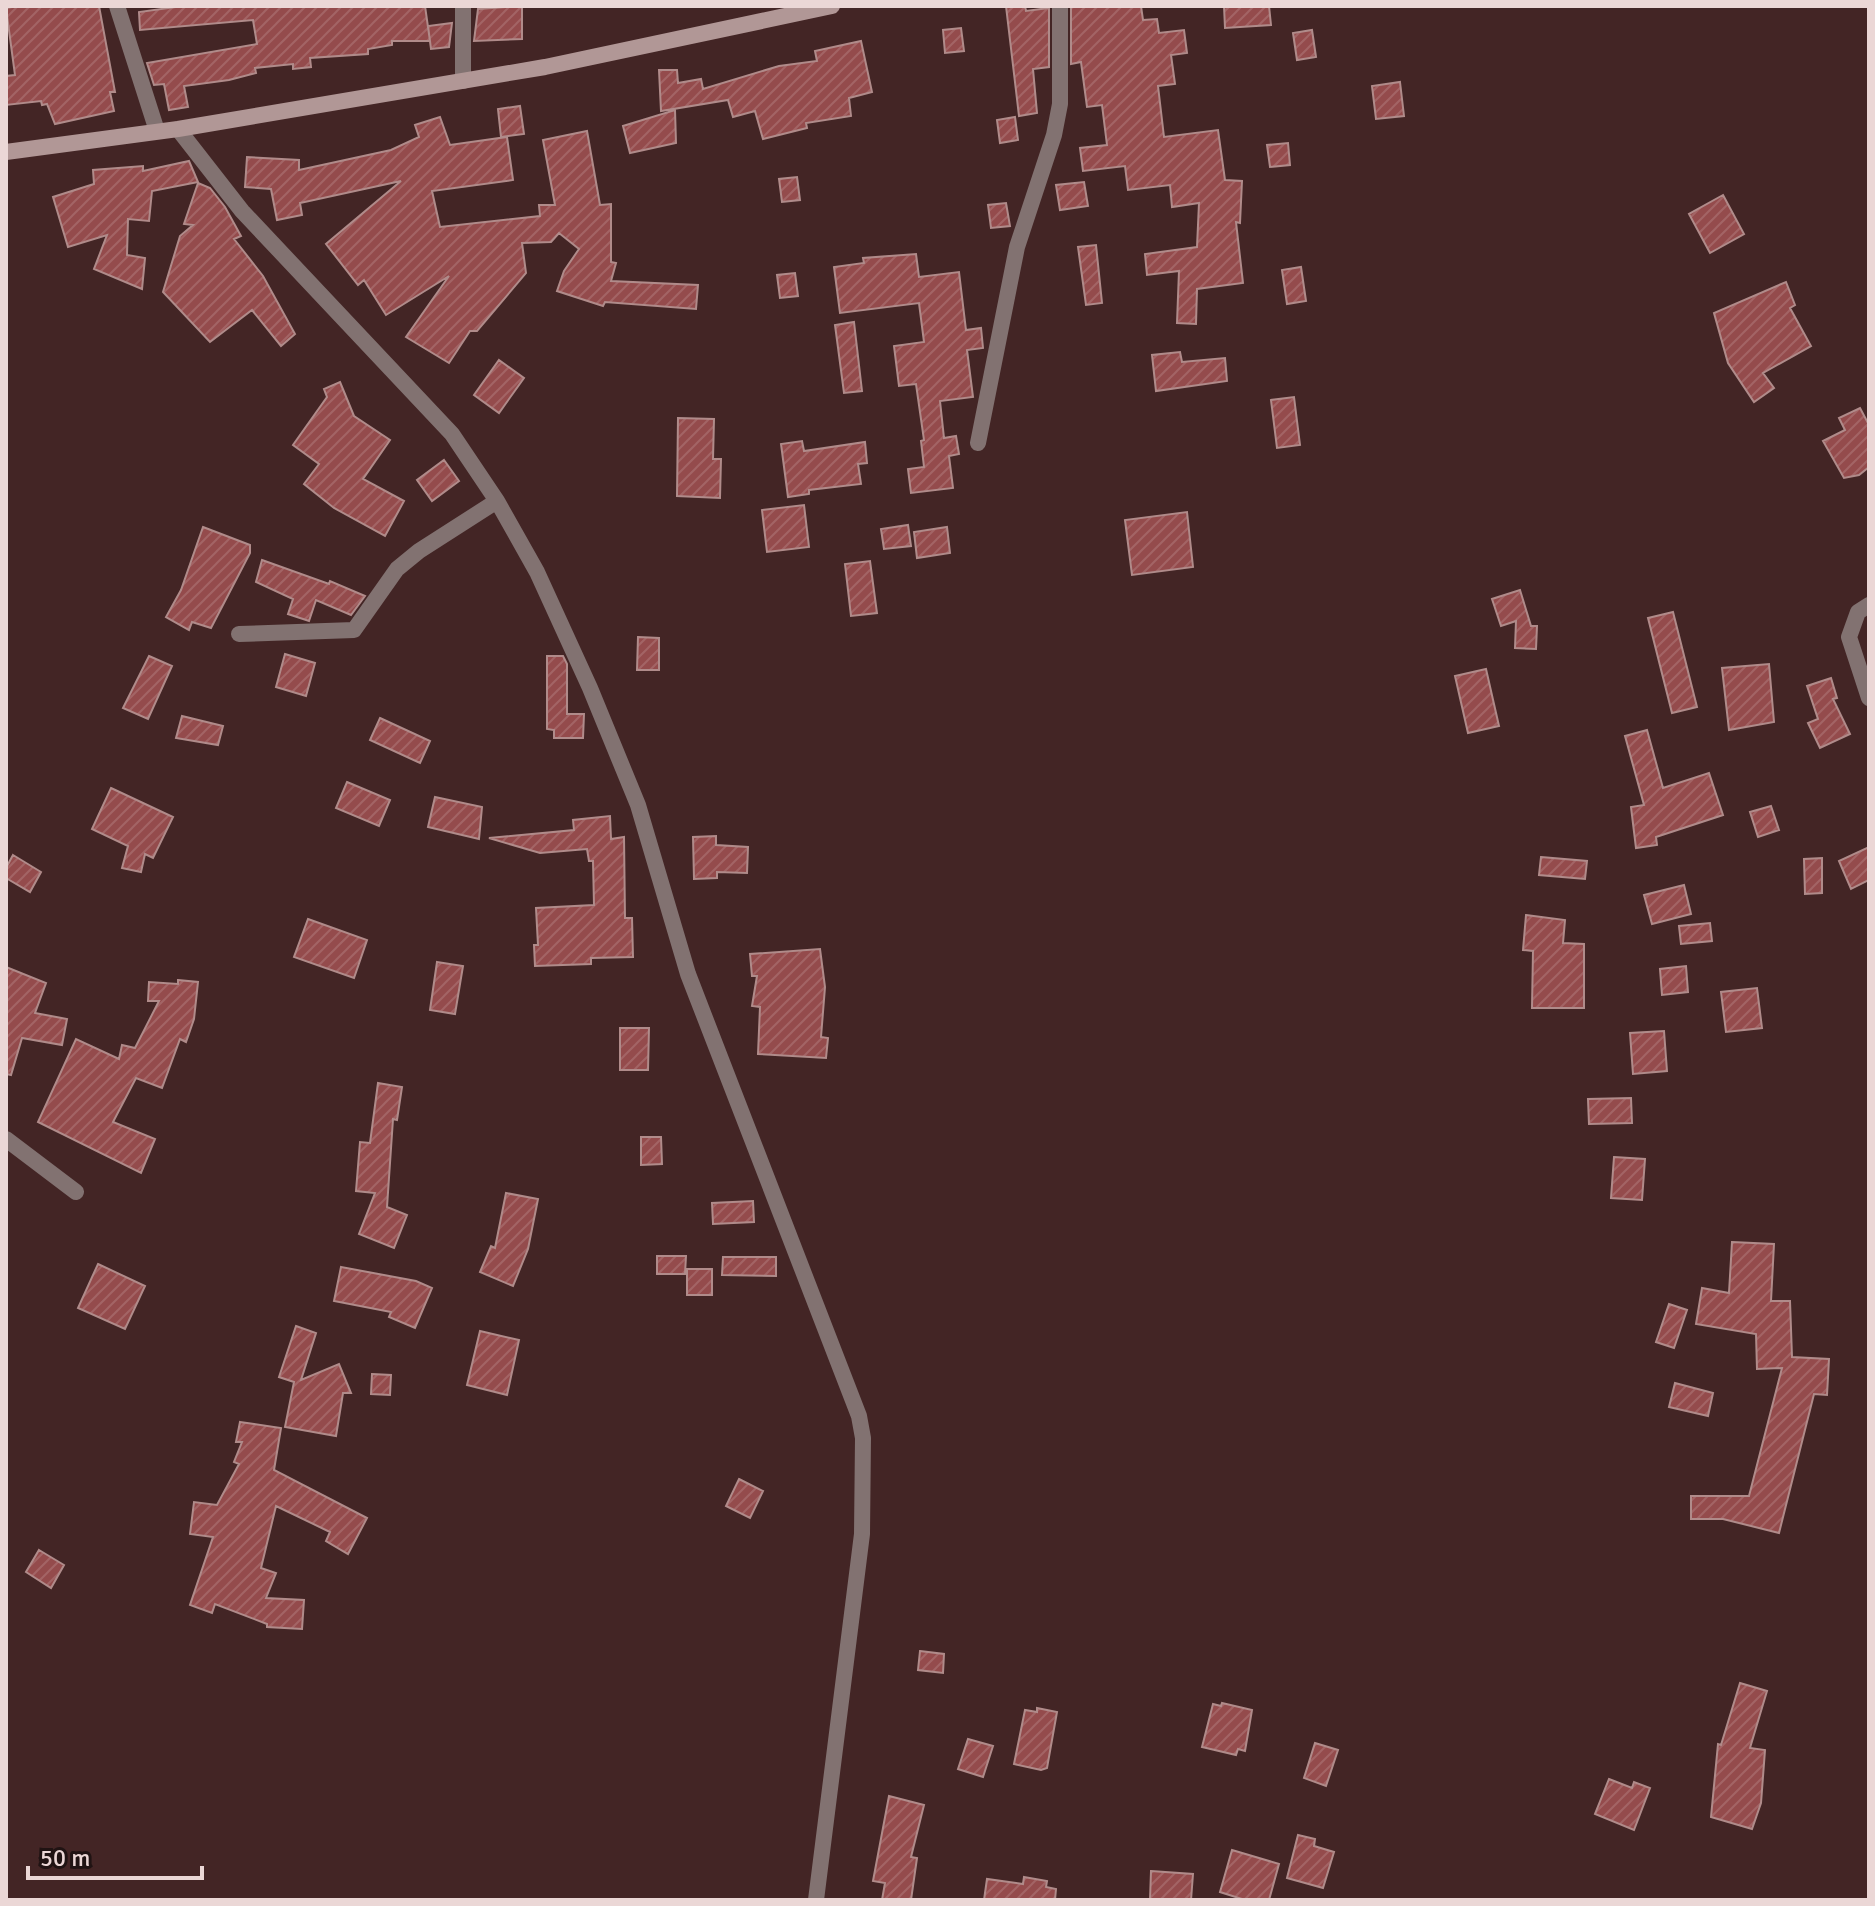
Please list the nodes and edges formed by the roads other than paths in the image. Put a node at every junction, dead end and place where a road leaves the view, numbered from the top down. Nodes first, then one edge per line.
1 (117, 6) edge
2 (463, 6) edge
3 (832, 6) edge
4 (1060, 6) edge
5 (463, 81) junction
6 (178, 129) junction
7 (157, 131) junction
8 (6, 152) edge
9 (978, 443) dead end
10 (497, 501) junction
11 (1869, 605) edge
12 (239, 634) dead end
13 (1869, 698) edge
14 (6, 1139) edge
15 (76, 1192) dead end
16 (816, 1900) edge

1 - 7 street
2 - 5 street
3 - 5 street
4 - 9 street
5 - 6 street
6 - 7 street
6 - 10 street
7 - 8 street
10 - 12 street
10 - 16 street
11 - 13 street
14 - 15 street

